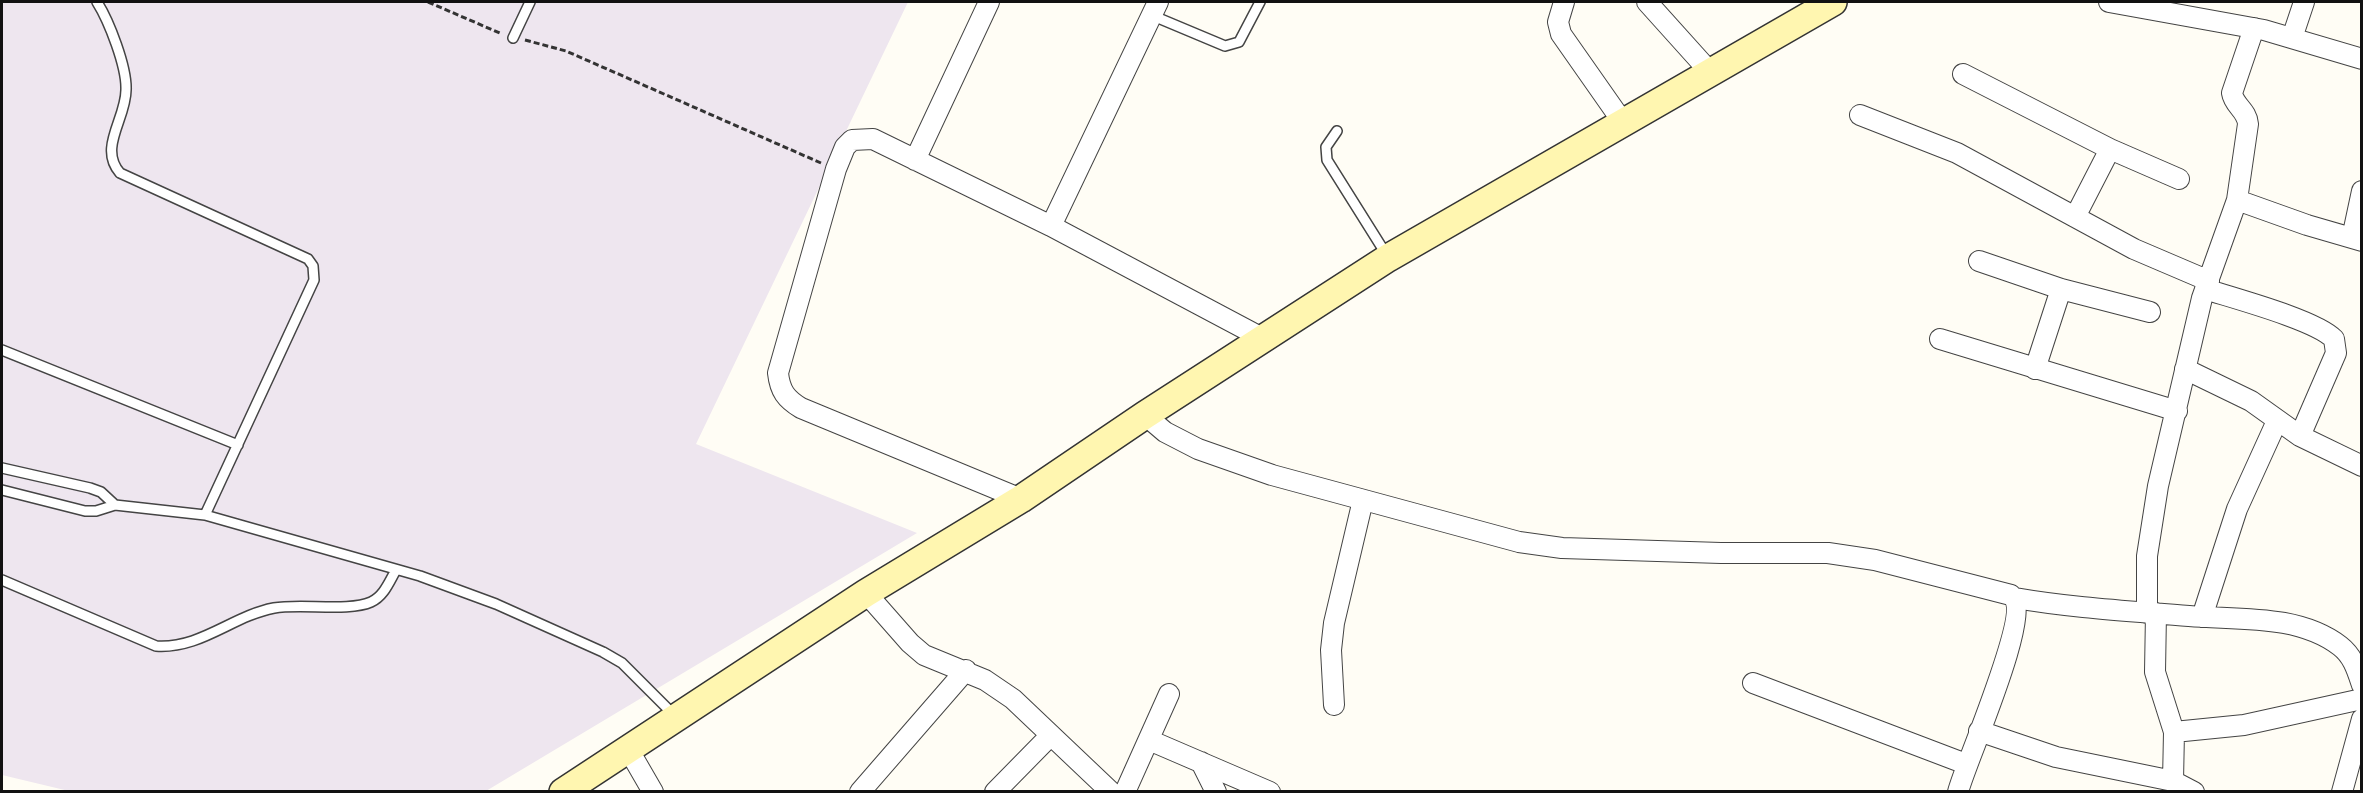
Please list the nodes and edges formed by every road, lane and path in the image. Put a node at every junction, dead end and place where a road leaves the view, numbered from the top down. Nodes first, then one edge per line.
1 (97, 2) edge
2 (428, 2) edge
3 (530, 2) edge
4 (989, 2) edge
5 (1260, 2) edge
6 (1564, 2) edge
7 (1647, 2) edge
8 (1833, 2) edge
9 (2109, 2) edge
10 (2304, 2) edge
11 (1155, 8) edge
12 (2186, 9) edge
13 (2253, 28) junction
14 (513, 38) junction
15 (2292, 38) junction
16 (2361, 59) edge
17 (1710, 72) junction
18 (1963, 74) dead end
19 (1860, 115) dead end
20 (1622, 121) junction
21 (1337, 131) dead end
22 (2110, 149) junction
23 (915, 160) junction
24 (836, 170) junction
25 (2179, 178) dead end
26 (2361, 191) edge
27 (2237, 200) junction
28 (2075, 217) junction
29 (1051, 226) junction
30 (2357, 239) edge
31 (1388, 258) junction
32 (1979, 261) dead end
33 (2207, 285) junction
34 (2061, 289) junction
35 (2150, 312) dead end
36 (1264, 339) junction
37 (1940, 339) dead end
38 (2, 351) edge
39 (2035, 369) junction
40 (2185, 369) junction
41 (2177, 411) junction
42 (1145, 415) junction
43 (2277, 421) junction
44 (2300, 436) junction
45 (238, 445) junction
46 (2361, 466) edge
47 (2, 468) edge
48 (2, 490) edge
49 (1021, 499) junction
50 (1363, 500) junction
51 (115, 505) junction
52 (205, 515) junction
53 (396, 570) junction
54 (2, 580) edge
55 (866, 593) junction
56 (2015, 598) junction
57 (2152, 613) junction
58 (2202, 617) junction
59 (966, 670) junction
60 (1753, 683) dead end
61 (2361, 685) edge
62 (1169, 694) dead end
63 (2361, 699) edge
64 (1334, 705) dead end
65 (676, 717) junction
66 (2361, 722) edge
67 (1979, 731) junction
68 (2174, 732) junction
69 (1051, 735) junction
70 (1149, 740) junction
71 (627, 747) junction
72 (1201, 762) junction
73 (1966, 764) junction
74 (2173, 781) junction
75 (860, 791) edge
76 (562, 792) edge
77 (653, 792) edge
78 (995, 792) edge
79 (1111, 792) edge
80 (1125, 792) edge
81 (1216, 792) edge
82 (1269, 792) edge
83 (1958, 792) edge
84 (2194, 792) edge
85 (2342, 792) edge

1 - 45 lane
2 - 14 path
3 - 14 lane
4 - 23 street
5 - 11 lane
6 - 20 street
7 - 17 street
8 - 17 main road
9 - 12 street
10 - 15 street
11 - 29 street
12 - 13 street
13 - 15 street
13 - 27 street
14 - 24 path
15 - 16 street
17 - 20 main road
18 - 22 street
19 - 28 street
20 - 31 main road
21 - 31 lane
22 - 25 street
22 - 28 street
23 - 24 street
23 - 29 street
24 - 49 street
26 - 30 street
27 - 30 street
27 - 33 street
28 - 33 street
29 - 36 street
31 - 36 main road
32 - 34 street
33 - 40 street
33 - 44 street
34 - 35 street
34 - 39 street
36 - 42 main road
37 - 39 street
38 - 45 lane
39 - 41 street
40 - 41 street
40 - 43 street
41 - 57 street
42 - 49 main road
42 - 50 street
43 - 44 street
43 - 58 street
44 - 46 street
45 - 52 lane
47 - 51 lane
48 - 51 lane
49 - 55 main road
50 - 56 street
50 - 64 street
51 - 52 lane
52 - 53 lane
53 - 54 lane
53 - 65 lane
55 - 59 street
55 - 65 main road
56 - 57 street
56 - 67 street
57 - 58 street
57 - 68 street
58 - 61 street
59 - 69 street
59 - 75 street
60 - 73 street
62 - 70 street
63 - 68 street
65 - 71 main road
66 - 85 street
67 - 73 street
67 - 74 street
68 - 74 street
69 - 78 street
69 - 79 street
70 - 72 street
70 - 80 street
71 - 76 main road
71 - 77 street
72 - 81 street
72 - 82 street
73 - 83 street
74 - 84 street

